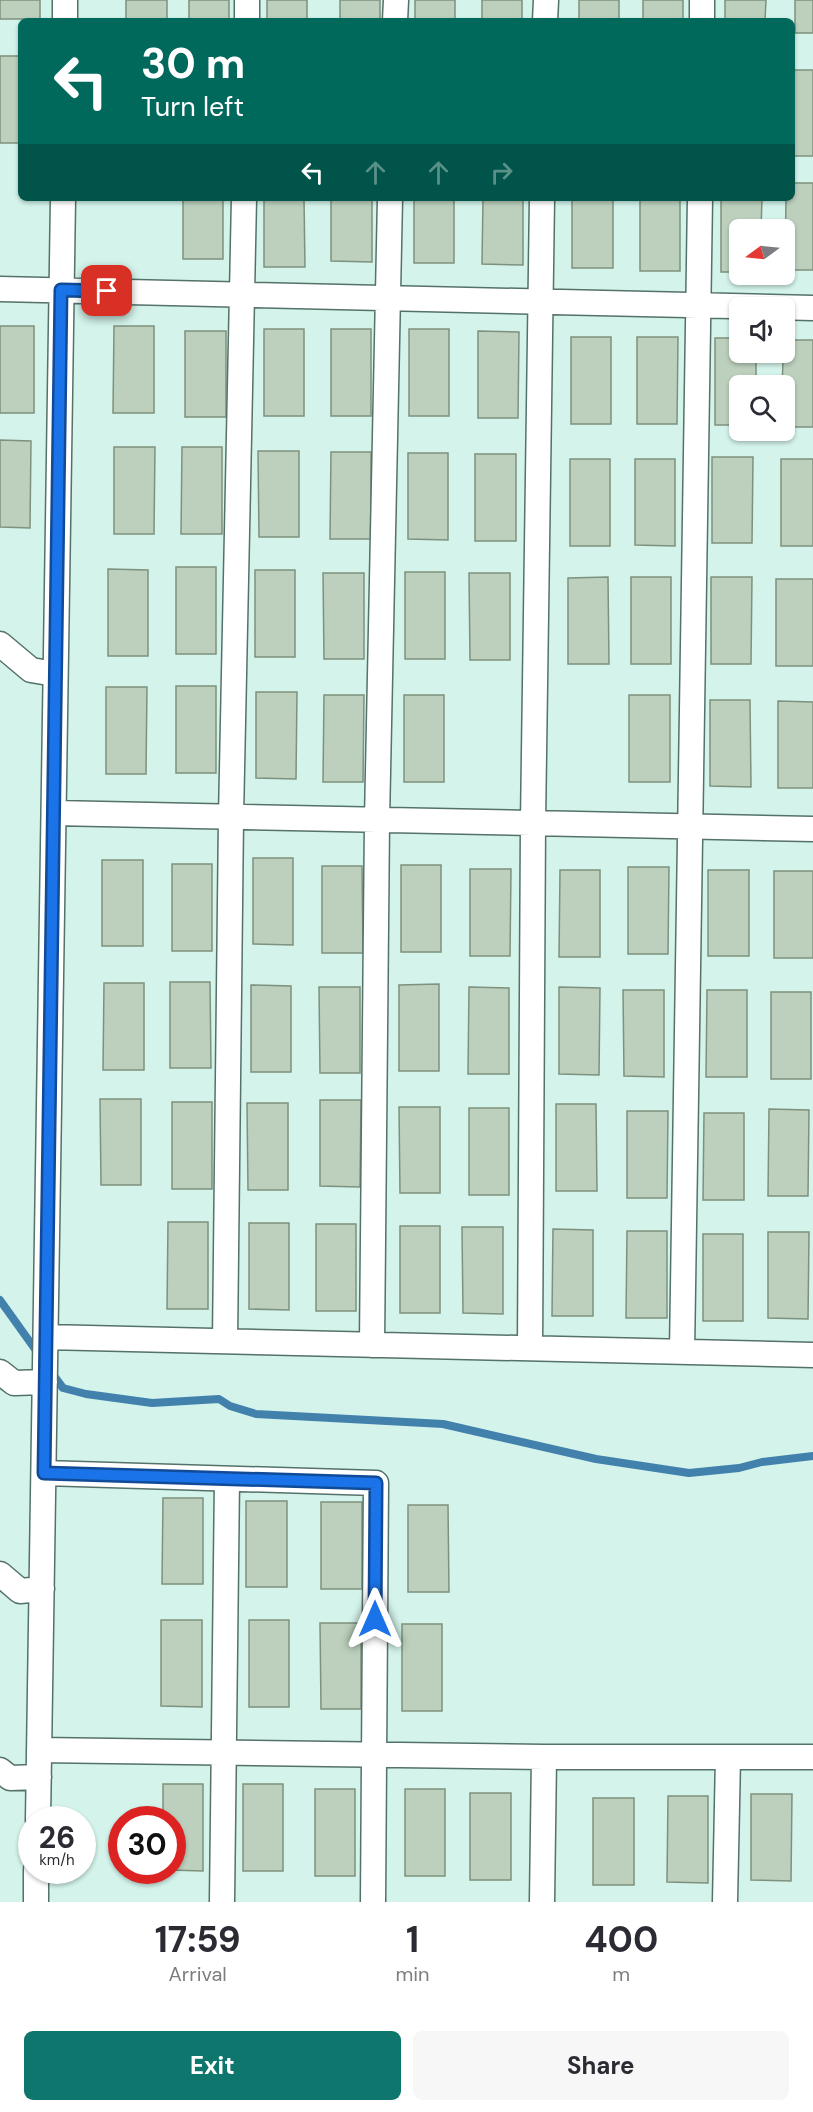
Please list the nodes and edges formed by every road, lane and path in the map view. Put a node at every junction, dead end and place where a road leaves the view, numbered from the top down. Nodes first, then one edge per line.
1 (65, 0) edge
2 (247, 0) edge
3 (396, 0) edge
4 (546, 0) edge
5 (702, 0) edge
6 (65, 18) edge
7 (247, 18) edge
8 (395, 18) edge
9 (546, 18) edge
10 (702, 18) edge
11 (63, 201) edge
12 (244, 201) edge
13 (390, 201) edge
14 (542, 201) edge
15 (700, 201) edge
16 (0, 289) edge
17 (61, 290) junction
18 (243, 294) junction
19 (388, 297) junction
20 (540, 301) junction
21 (698, 305) junction
22 (813, 308) edge
23 (0, 644) edge
24 (56, 674) junction
25 (54, 813) junction
26 (231, 817) junction
27 (377, 820) junction
28 (533, 823) junction
29 (688, 826) junction
30 (813, 829) edge
31 (46, 1337) junction
32 (225, 1341) junction
33 (372, 1345) junction
34 (530, 1348) junction
35 (682, 1352) junction
36 (813, 1355) edge
37 (0, 1372) edge
38 (45, 1382) junction
39 (44, 1473) junction
40 (227, 1479) junction
41 (0, 1574) edge
42 (42, 1589) junction
43 (39, 1750) junction
44 (225, 1752) junction
45 (374, 1755) junction
46 (544, 1757) junction
47 (728, 1757) junction
48 (813, 1757) edge
49 (0, 1770) edge
50 (39, 1777) junction
51 (38, 1806) edge
52 (36, 1884) edge
53 (36, 1902) edge
54 (222, 1902) edge
55 (373, 1902) edge
56 (542, 1902) edge
57 (725, 1902) edge

1 - 6 street
2 - 7 street
3 - 8 street
4 - 9 street
5 - 10 street
11 - 17 street
12 - 18 street
13 - 19 street
14 - 20 street
15 - 21 street
16 - 17 street
17 - 18 street
17 - 24 street
18 - 19 street
18 - 26 street
19 - 20 street
19 - 27 street
20 - 21 street
20 - 28 street
21 - 22 street
21 - 29 street
23 - 24 street
24 - 25 street
25 - 26 street
25 - 31 street
26 - 27 street
26 - 32 street
27 - 28 street
27 - 33 street
28 - 29 street
28 - 34 street
29 - 30 street
29 - 35 street
31 - 32 street
31 - 38 street
32 - 33 street
33 - 34 street
34 - 35 street
35 - 36 street
37 - 38 street
38 - 39 street
39 - 40 street
39 - 42 street
40 - 44 street
40 - 45 street
41 - 42 street
42 - 43 street
43 - 44 street
43 - 50 street
44 - 45 street
44 - 54 street
45 - 46 street
45 - 55 street
46 - 47 street
46 - 56 street
47 - 48 street
47 - 57 street
49 - 50 street
50 - 51 street
52 - 53 street

